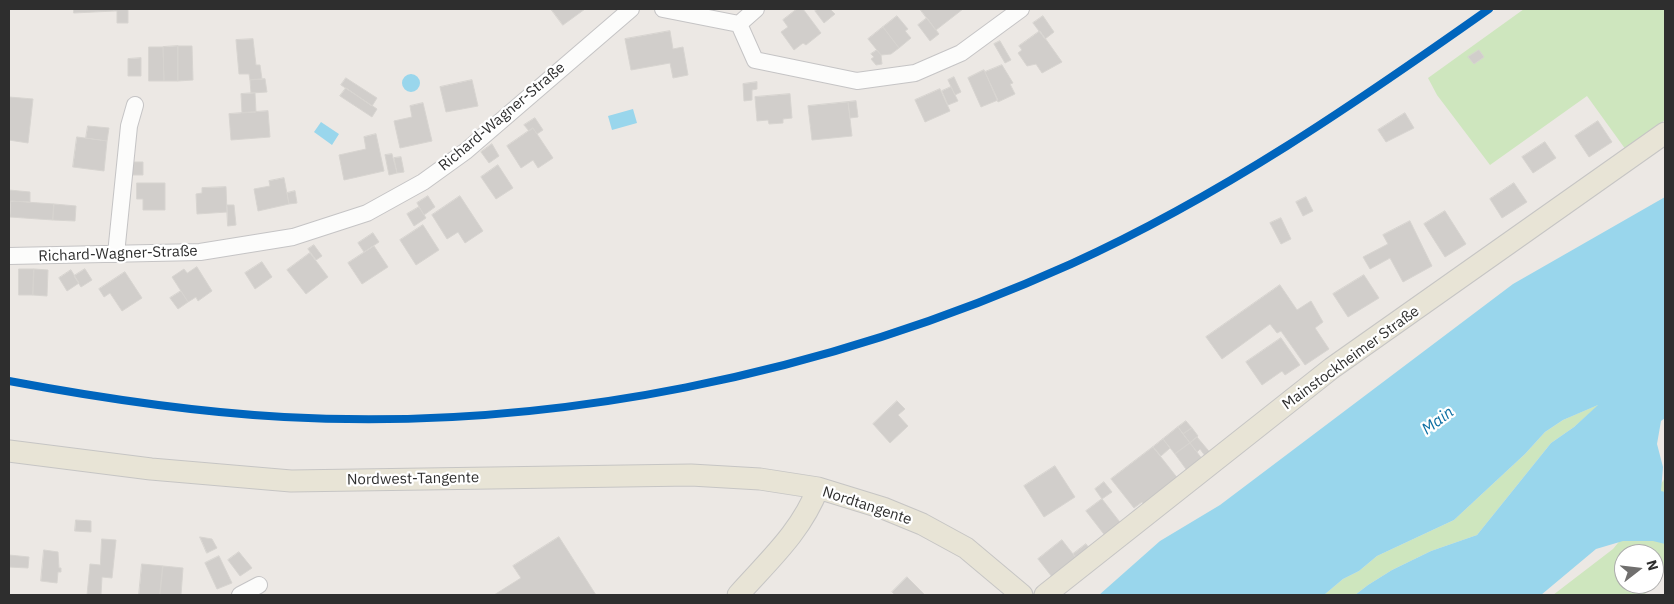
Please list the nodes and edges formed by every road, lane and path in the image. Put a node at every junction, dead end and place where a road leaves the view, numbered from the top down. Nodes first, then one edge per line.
1 (631, 9) edge
2 (663, 9) edge
3 (756, 9) edge
4 (1021, 9) edge
5 (739, 24) junction
6 (135, 105) dead end
7 (1665, 133) edge
8 (116, 254) junction
9 (9, 256) edge
10 (9, 450) edge
11 (818, 488) junction
12 (259, 585) dead end
13 (240, 595) edge
14 (738, 595) edge
15 (1022, 595) edge
16 (1045, 595) edge

1 - 8 street, Richard-Wagner-Straße
2 - 5 street
3 - 5 street
4 - 5 street
6 - 8 street
7 - 16 main road, Mainstockheimer Straße
8 - 9 street, Richard-Wagner-Straße
10 - 11 main road, Nordwest-Tangente
11 - 14 main road, Nordtangente
11 - 15 main road, Nordtangente
12 - 13 street

